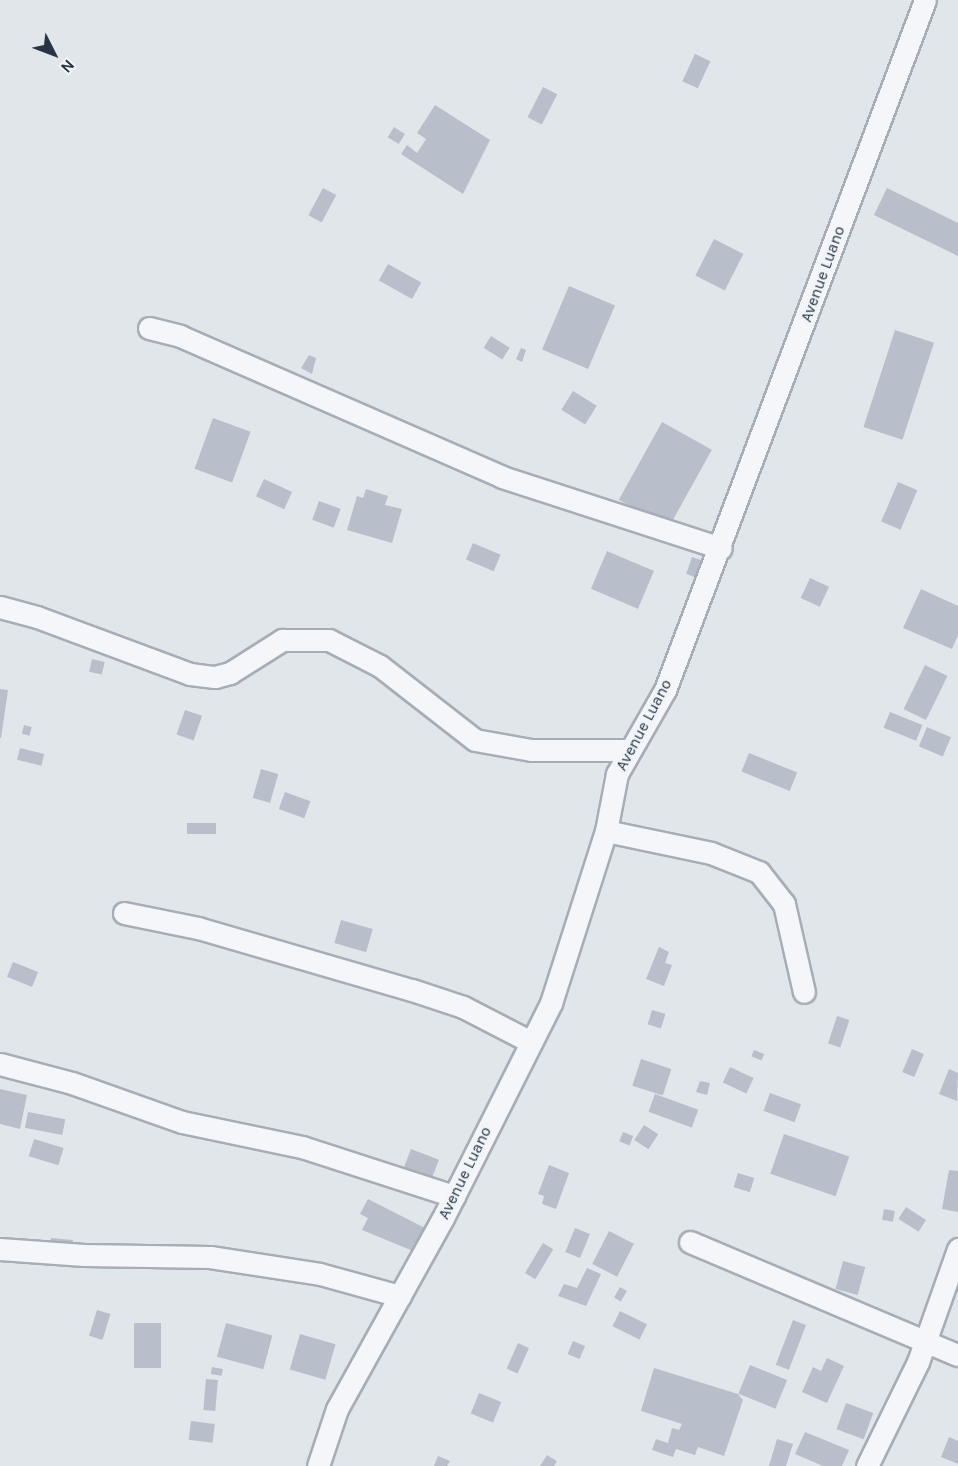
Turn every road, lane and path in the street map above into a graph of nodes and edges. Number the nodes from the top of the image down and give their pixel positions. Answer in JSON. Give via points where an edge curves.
{"nodes":[{"id":1,"x":926,"y":0,"type":"edge"},
{"id":2,"x":149,"y":328,"type":"dead end"},
{"id":3,"x":721,"y":548,"type":"junction"},
{"id":4,"x":0,"y":607,"type":"edge"},
{"id":5,"x":629,"y":750,"type":"junction"},
{"id":6,"x":606,"y":831,"type":"junction"},
{"id":7,"x":124,"y":913,"type":"dead end"},
{"id":8,"x":804,"y":992,"type":"dead end"},
{"id":9,"x":531,"y":1042,"type":"junction"},
{"id":10,"x":0,"y":1064,"type":"edge"},
{"id":11,"x":454,"y":1196,"type":"junction"},
{"id":12,"x":690,"y":1242,"type":"dead end"},
{"id":13,"x":0,"y":1249,"type":"edge"},
{"id":14,"x":958,"y":1249,"type":"edge"},
{"id":15,"x":400,"y":1296,"type":"junction"},
{"id":16,"x":925,"y":1341,"type":"junction"},
{"id":17,"x":958,"y":1355,"type":"edge"},
{"id":18,"x":318,"y":1466,"type":"edge"},
{"id":19,"x":867,"y":1466,"type":"edge"}],
"edges":[{"from":1,"to":3,"type":"street","name":"Avenue Luano"},
{"from":2,"to":3,"type":"street","via":[[180,336],[502,477]]},
{"from":3,"to":5,"type":"street","name":"Avenue Luano","via":[[665,690]]},
{"from":4,"to":5,"type":"street","via":[[190,674],[207,676],[230,673],[282,640],[329,640],[380,666],[475,740],[531,750]]},
{"from":5,"to":6,"type":"street","name":"Avenue Luano","via":[[613,787]]},
{"from":6,"to":8,"type":"street","via":[[711,853],[759,872],[784,904]]},
{"from":6,"to":9,"type":"street","name":"Avenue Luano","via":[[551,1003]]},
{"from":7,"to":9,"type":"street","via":[[198,928],[412,990],[463,1007]]},
{"from":9,"to":11,"type":"street","name":"Avenue Luano"},
{"from":10,"to":11,"type":"street","via":[[72,1083],[182,1122],[302,1147]]},
{"from":11,"to":15,"type":"street","name":"Avenue Luano"},
{"from":12,"to":16,"type":"street"},
{"from":13,"to":15,"type":"street","via":[[210,1257],[320,1274]]},
{"from":14,"to":16,"type":"street"},
{"from":15,"to":18,"type":"street","name":"Avenue Luano","via":[[337,1409]]},
{"from":16,"to":17,"type":"street"},
{"from":16,"to":19,"type":"street"}]}
